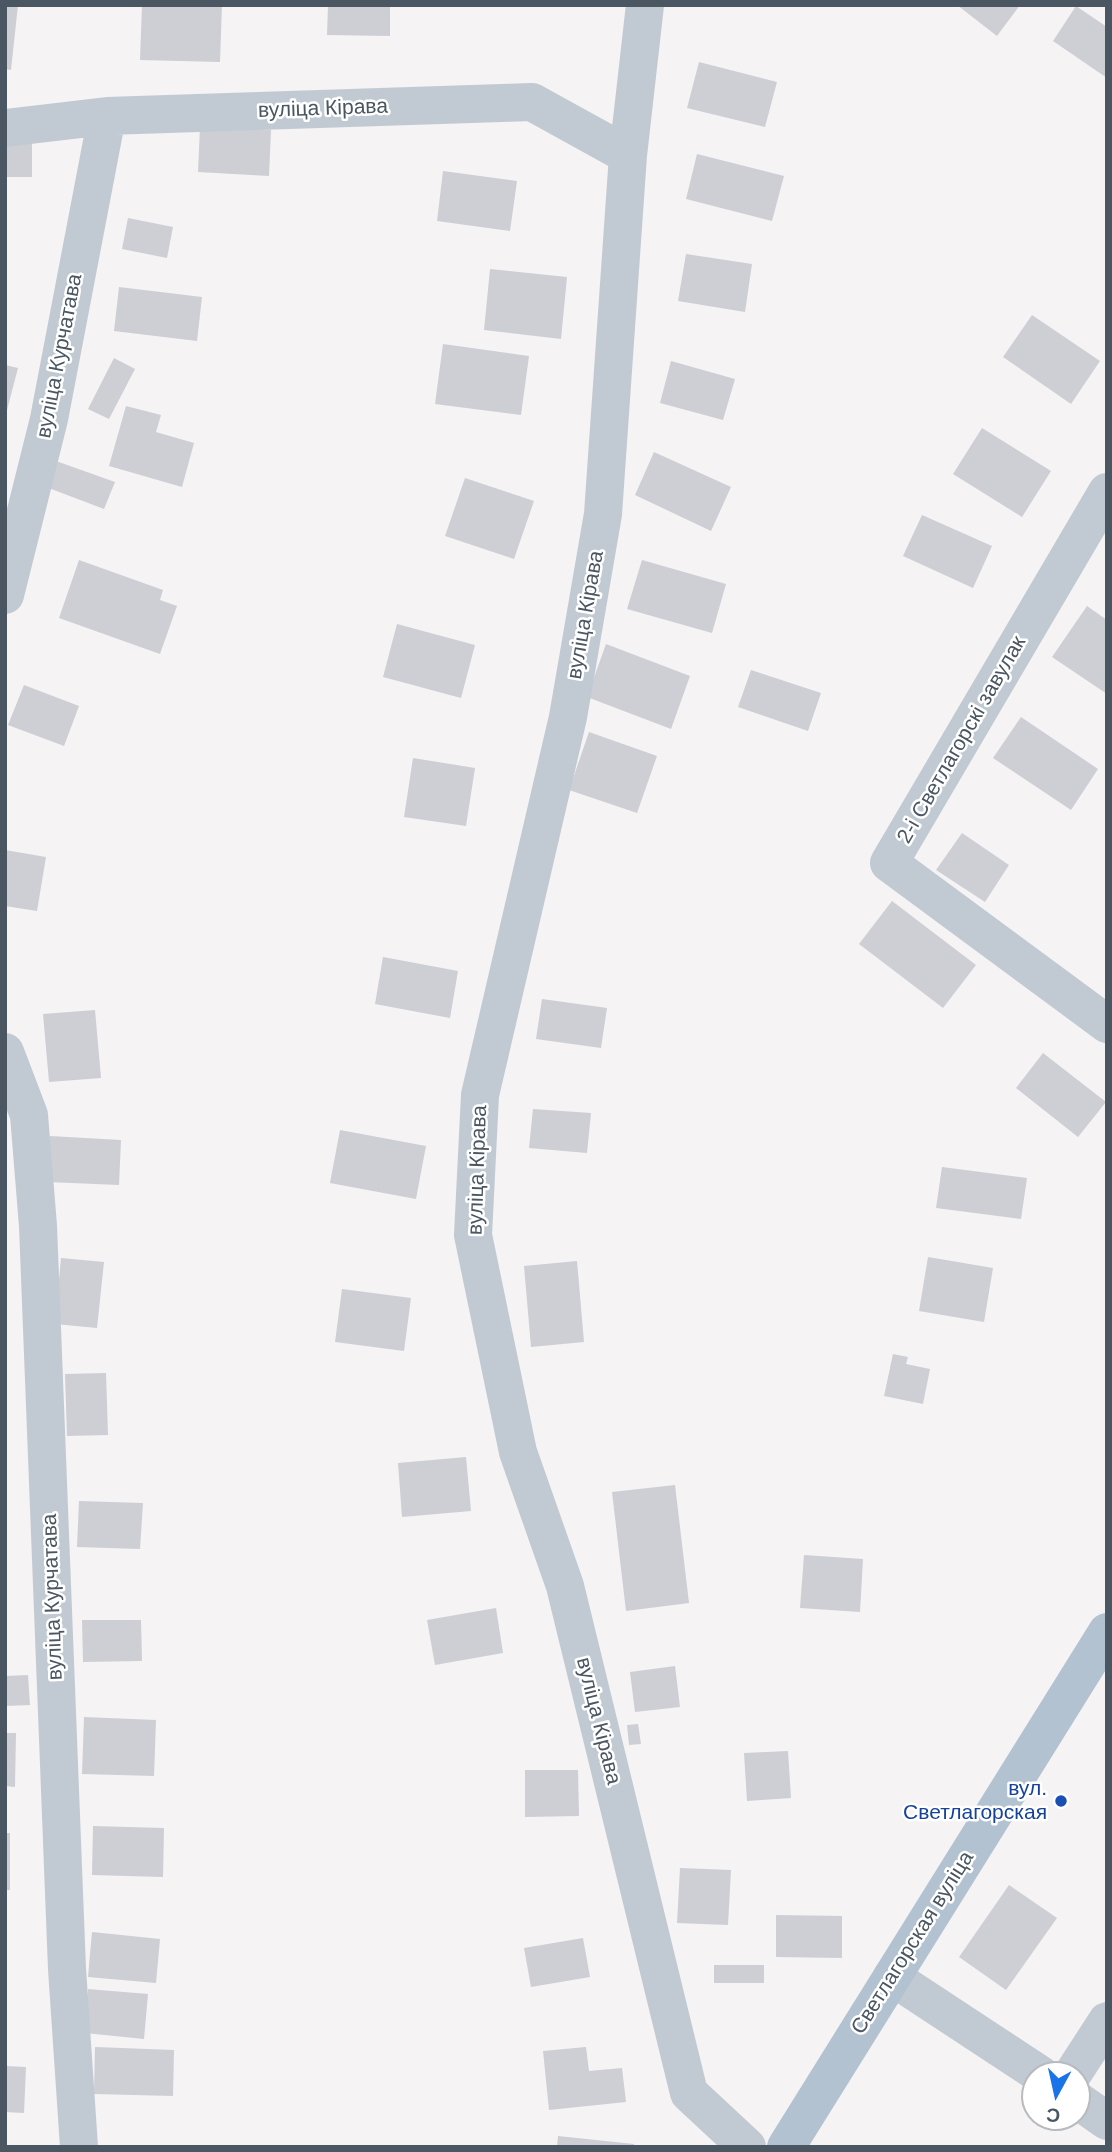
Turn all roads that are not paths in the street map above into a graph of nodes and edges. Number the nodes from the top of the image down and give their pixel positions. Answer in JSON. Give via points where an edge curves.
{"nodes":[{"id":1,"x":645,"y":5,"type":"edge"},
{"id":2,"x":107,"y":116,"type":"junction"},
{"id":3,"x":5,"y":128,"type":"edge"},
{"id":4,"x":628,"y":155,"type":"junction"},
{"id":5,"x":1107,"y":492,"type":"edge"},
{"id":6,"x":5,"y":595,"type":"edge"},
{"id":7,"x":1107,"y":1024,"type":"edge"},
{"id":8,"x":5,"y":1052,"type":"edge"},
{"id":9,"x":1107,"y":1632,"type":"edge"},
{"id":10,"x":892,"y":1977,"type":"junction"},
{"id":11,"x":1107,"y":2021,"type":"edge"},
{"id":12,"x":1081,"y":2061,"type":"edge"},
{"id":13,"x":1021,"y":2062,"type":"edge"},
{"id":14,"x":1091,"y":2110,"type":"edge"},
{"id":15,"x":1107,"y":2121,"type":"edge"},
{"id":16,"x":79,"y":2147,"type":"edge"},
{"id":17,"x":747,"y":2147,"type":"edge"},
{"id":18,"x":786,"y":2147,"type":"edge"}],
"edges":[{"from":1,"to":4,"type":"street","name":"вуліца Кірава"},
{"from":2,"to":3,"type":"street","name":"вуліца Кірава"},
{"from":2,"to":4,"type":"street","name":"вуліца Кірава","via":[[532,103]]},
{"from":2,"to":6,"type":"street","name":"вуліца Курчатава","via":[[49,419]]},
{"from":4,"to":17,"type":"street","name":"вуліца Кірава","via":[[603,514],[568,718],[480,1095],[473,1235],[518,1452],[565,1586],[689,2093]]},
{"from":5,"to":7,"type":"street","name":"2-і Светлагорскі завулак","via":[[889,863]]},
{"from":8,"to":16,"type":"street","name":"вуліца Курчатава","via":[[29,1115],[38,1226],[67,1969]]},
{"from":9,"to":10,"type":"main road","name":"Светлагорская вуліца"},
{"from":10,"to":13,"type":"street"},
{"from":10,"to":18,"type":"main road","name":"Светлагорская вуліца"},
{"from":11,"to":12,"type":"street"},
{"from":14,"to":15,"type":"street"}]}
